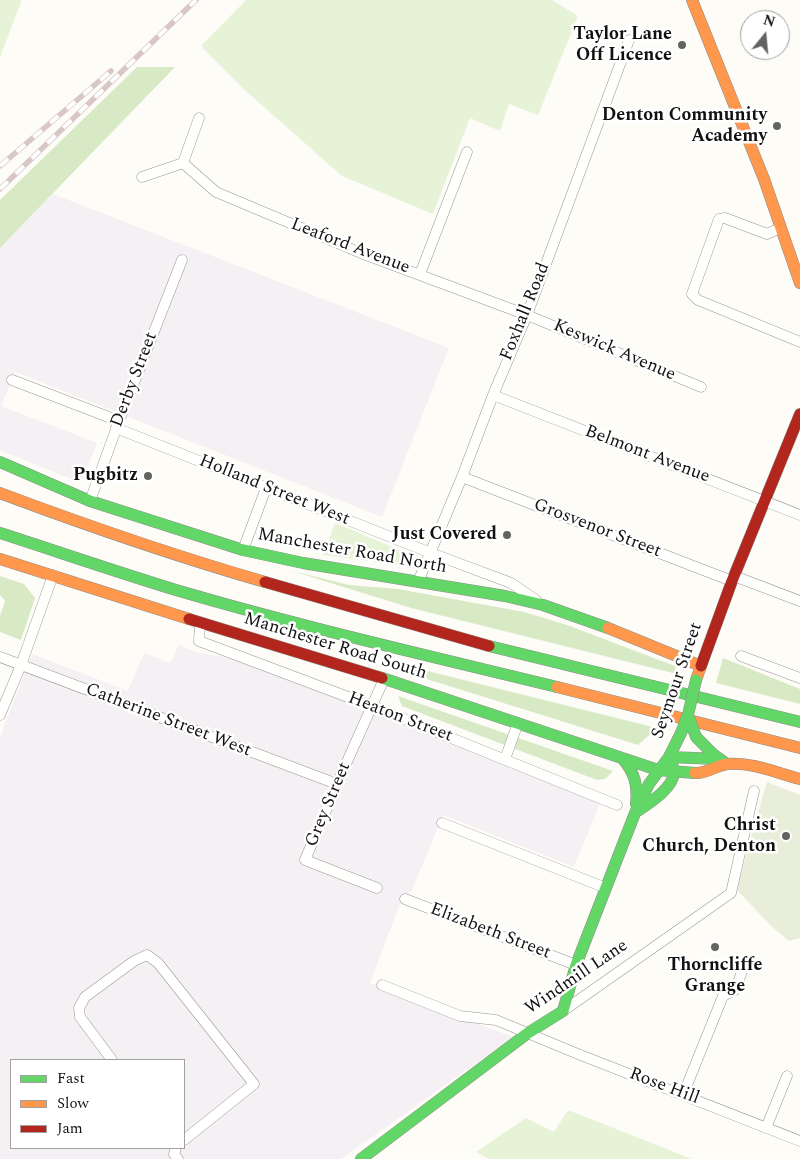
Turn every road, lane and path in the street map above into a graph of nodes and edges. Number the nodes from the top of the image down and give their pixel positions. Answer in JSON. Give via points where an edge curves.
{"nodes":[{"id":1,"x":692,"y":0,"type":"edge"},
{"id":2,"x":629,"y":40,"type":"dead end"},
{"id":3,"x":199,"y":118,"type":"dead end"},
{"id":4,"x":467,"y":152,"type":"dead end"},
{"id":5,"x":183,"y":163,"type":"junction"},
{"id":6,"x":142,"y":177,"type":"dead end"},
{"id":7,"x":780,"y":228,"type":"junction"},
{"id":8,"x":182,"y":260,"type":"dead end"},
{"id":9,"x":420,"y":274,"type":"junction"},
{"id":10,"x":800,"y":282,"type":"edge"},
{"id":11,"x":527,"y":315,"type":"junction"},
{"id":12,"x":800,"y":342,"type":"edge"},
{"id":13,"x":12,"y":380,"type":"dead end"},
{"id":14,"x":701,"y":387,"type":"dead end"},
{"id":15,"x":493,"y":395,"type":"junction"},
{"id":16,"x":800,"y":414,"type":"edge"},
{"id":17,"x":118,"y":424,"type":"junction"},
{"id":18,"x":0,"y":462,"type":"edge"},
{"id":19,"x":462,"y":477,"type":"junction"},
{"id":20,"x":266,"y":488,"type":"junction"},
{"id":21,"x":0,"y":493,"type":"edge"},
{"id":22,"x":764,"y":500,"type":"junction"},
{"id":23,"x":90,"y":501,"type":"junction"},
{"id":24,"x":800,"y":515,"type":"edge"},
{"id":25,"x":0,"y":533,"type":"edge"},
{"id":26,"x":243,"y":550,"type":"junction"},
{"id":27,"x":432,"y":553,"type":"junction"},
{"id":28,"x":0,"y":559,"type":"edge"},
{"id":29,"x":53,"y":576,"type":"junction"},
{"id":30,"x":733,"y":578,"type":"junction"},
{"id":31,"x":418,"y":582,"type":"junction"},
{"id":32,"x":800,"y":601,"type":"edge"},
{"id":33,"x":543,"y":605,"type":"junction"},
{"id":34,"x":200,"y":623,"type":"junction"},
{"id":35,"x":741,"y":656,"type":"dead end"},
{"id":36,"x":0,"y":657,"type":"edge"},
{"id":37,"x":21,"y":665,"type":"junction"},
{"id":38,"x":701,"y":666,"type":"junction"},
{"id":39,"x":800,"y":678,"type":"edge"},
{"id":40,"x":384,"y":679,"type":"junction"},
{"id":41,"x":372,"y":706,"type":"junction"},
{"id":42,"x":688,"y":715,"type":"junction"},
{"id":43,"x":0,"y":716,"type":"edge"},
{"id":44,"x":800,"y":722,"type":"edge"},
{"id":45,"x":518,"y":723,"type":"junction"},
{"id":46,"x":800,"y":748,"type":"edge"},
{"id":47,"x":669,"y":757,"type":"junction"},
{"id":48,"x":622,"y":758,"type":"junction"},
{"id":49,"x":505,"y":759,"type":"junction"},
{"id":50,"x":723,"y":762,"type":"junction"},
{"id":51,"x":658,"y":770,"type":"junction"},
{"id":52,"x":674,"y":773,"type":"junction"},
{"id":53,"x":800,"y":779,"type":"edge"},
{"id":54,"x":336,"y":784,"type":"junction"},
{"id":55,"x":754,"y":791,"type":"dead end"},
{"id":56,"x":617,"y":805,"type":"dead end"},
{"id":57,"x":635,"y":813,"type":"junction"},
{"id":58,"x":442,"y":823,"type":"dead end"},
{"id":59,"x":377,"y":888,"type":"dead end"},
{"id":60,"x":606,"y":888,"type":"junction"},
{"id":61,"x":405,"y":899,"type":"dead end"},
{"id":62,"x":745,"y":964,"type":"dead end"},
{"id":63,"x":576,"y":965,"type":"junction"},
{"id":64,"x":382,"y":984,"type":"dead end"},
{"id":65,"x":563,"y":1011,"type":"junction"},
{"id":66,"x":528,"y":1033,"type":"junction"},
{"id":67,"x":111,"y":1059,"type":"edge"},
{"id":68,"x":787,"y":1076,"type":"dead end"},
{"id":69,"x":683,"y":1095,"type":"junction"},
{"id":70,"x":766,"y":1128,"type":"junction"},
{"id":71,"x":185,"y":1139,"type":"edge"},
{"id":72,"x":800,"y":1141,"type":"edge"},
{"id":73,"x":361,"y":1159,"type":"edge"}],
"edges":[{"from":1,"to":7,"type":"main road","via":[[764,179]]},
{"from":2,"to":11,"type":"street","name":"Foxhall Road"},
{"from":3,"to":5,"type":"street"},
{"from":4,"to":9,"type":"street"},
{"from":5,"to":6,"type":"street"},
{"from":5,"to":9,"type":"street","name":"Leaford Avenue","via":[[216,192],[361,253]]},
{"from":7,"to":10,"type":"main road"},
{"from":7,"to":12,"type":"street","via":[[767,234],[725,218],[719,219],[692,294],[698,300]]},
{"from":8,"to":17,"type":"street","name":"Derby Street"},
{"from":9,"to":11,"type":"street","name":"Leaford Avenue"},
{"from":11,"to":14,"type":"street","name":"Keswick Avenue"},
{"from":11,"to":15,"type":"street","name":"Foxhall Road"},
{"from":13,"to":17,"type":"street","name":"Holland Street West"},
{"from":15,"to":19,"type":"street","name":"Foxhall Road"},
{"from":15,"to":22,"type":"street","name":"Belmont Avenue"},
{"from":16,"to":22,"type":"main road","name":"Seymour Street"},
{"from":17,"to":20,"type":"street","name":"Holland Street West"},
{"from":17,"to":23,"type":"street","name":"Derby Street"},
{"from":18,"to":23,"type":"main road","name":"Manchester Road North"},
{"from":19,"to":27,"type":"street","name":"Foxhall Road"},
{"from":19,"to":30,"type":"street","name":"Grosvenor Street"},
{"from":20,"to":26,"type":"street"},
{"from":20,"to":27,"type":"street","name":"Holland Street West"},
{"from":21,"to":44,"type":"main road","via":[[211,566],[469,640]]},
{"from":22,"to":24,"type":"street","name":"Belmont Avenue"},
{"from":22,"to":30,"type":"main road","name":"Seymour Street"},
{"from":23,"to":26,"type":"main road","name":"Manchester Road North"},
{"from":25,"to":46,"type":"main road","via":[[202,597]]},
{"from":26,"to":31,"type":"main road","name":"Manchester Road North","via":[[359,574]]},
{"from":27,"to":31,"type":"street","name":"Foxhall Road"},
{"from":27,"to":33,"type":"street","name":"Holland Street West","via":[[511,582]]},
{"from":28,"to":29,"type":"main road","name":"Manchester Road South"},
{"from":29,"to":34,"type":"main road","name":"Manchester Road South"},
{"from":29,"to":37,"type":"street"},
{"from":30,"to":32,"type":"street","name":"Grosvenor Street"},
{"from":30,"to":38,"type":"main road","name":"Seymour Street"},
{"from":31,"to":33,"type":"main road","name":"Manchester Road North"},
{"from":33,"to":38,"type":"main road","name":"Manchester Road North","via":[[621,632]]},
{"from":34,"to":40,"type":"main road","name":"Manchester Road South"},
{"from":34,"to":41,"type":"street","name":"Heaton Street","via":[[199,641]]},
{"from":35,"to":39,"type":"street"},
{"from":36,"to":37,"type":"street","name":"Catherine Street West"},
{"from":37,"to":43,"type":"street"},
{"from":37,"to":54,"type":"street","name":"Catherine Street West"},
{"from":38,"to":42,"type":"main road","name":"Seymour Street","bridge":true},
{"from":40,"to":41,"type":"street","name":"Grey Street"},
{"from":40,"to":45,"type":"main road","name":"Manchester Road South"},
{"from":41,"to":49,"type":"street","name":"Heaton Street"},
{"from":41,"to":54,"type":"street","name":"Grey Street"},
{"from":42,"to":47,"type":"main road","name":"Seymour Street","bridge":true},
{"from":42,"to":50,"type":"main road","bridge":true,"via":[[696,737]]},
{"from":45,"to":48,"type":"main road","name":"Manchester Road South"},
{"from":45,"to":49,"type":"street"},
{"from":47,"to":50,"type":"main road"},
{"from":47,"to":51,"type":"main road","name":"Seymour Street"},
{"from":47,"to":52,"type":"main road"},
{"from":48,"to":51,"type":"main road","name":"Manchester Road South"},
{"from":48,"to":57,"type":"main road","via":[[632,768],[637,782]]},
{"from":49,"to":56,"type":"street","name":"Heaton Street"},
{"from":50,"to":52,"type":"main road","name":"Manchester Road South","via":[[702,774]]},
{"from":50,"to":53,"type":"main road","via":[[758,767]]},
{"from":51,"to":52,"type":"main road","name":"Manchester Road South"},
{"from":51,"to":57,"type":"main road","name":"Seymour Street"},
{"from":52,"to":57,"type":"main road","via":[[658,797]]},
{"from":54,"to":59,"type":"street","name":"Grey Street","via":[[305,860]]},
{"from":55,"to":65,"type":"street","name":"Windmill Lane","via":[[731,893]]},
{"from":57,"to":60,"type":"main road","name":"Seymour Street"},
{"from":58,"to":60,"type":"street"},
{"from":60,"to":63,"type":"main road","name":"Seymour Street"},
{"from":61,"to":63,"type":"street","name":"Elizabeth Street"},
{"from":62,"to":69,"type":"street","via":[[735,990],[723,996]]},
{"from":63,"to":65,"type":"main road","name":"Seymour Street"},
{"from":64,"to":66,"type":"street","name":"Rose Hill","via":[[460,1016],[496,1020]]},
{"from":65,"to":66,"type":"main road","name":"Windmill Lane"},
{"from":66,"to":69,"type":"street","name":"Rose Hill"},
{"from":66,"to":73,"type":"main road","name":"Windmill Lane"},
{"from":67,"to":71,"type":"street","via":[[80,1017],[79,1008],[85,997],[147,954],[158,963],[254,1084]]},
{"from":68,"to":70,"type":"street"},
{"from":69,"to":70,"type":"street","name":"Rose Hill"},
{"from":70,"to":72,"type":"street","name":"Rose Hill"}]}
